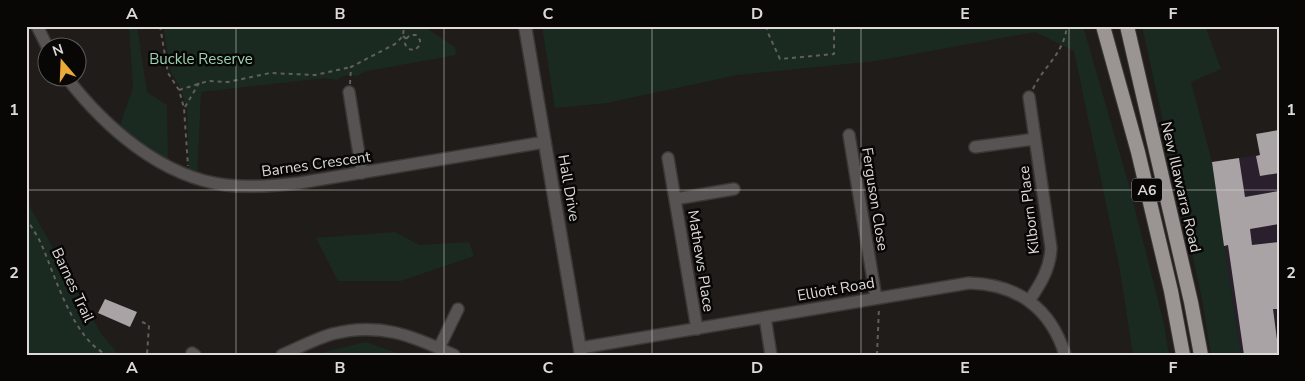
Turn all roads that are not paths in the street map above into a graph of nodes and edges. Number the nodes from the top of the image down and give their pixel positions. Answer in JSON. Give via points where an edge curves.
{"nodes":[{"id":1,"x":37,"y":26,"type":"edge"},
{"id":2,"x":525,"y":26,"type":"edge"},
{"id":3,"x":1103,"y":26,"type":"edge"},
{"id":4,"x":1127,"y":26,"type":"edge"},
{"id":5,"x":43,"y":38,"type":"edge"},
{"id":6,"x":76,"y":88,"type":"edge"},
{"id":7,"x":348,"y":92,"type":"road end"},
{"id":8,"x":1029,"y":97,"type":"road end"},
{"id":9,"x":849,"y":135,"type":"dead end"},
{"id":10,"x":1035,"y":139,"type":"junction"},
{"id":11,"x":545,"y":142,"type":"junction"},
{"id":12,"x":976,"y":147,"type":"dead end"},
{"id":13,"x":668,"y":158,"type":"dead end"},
{"id":14,"x":362,"y":173,"type":"junction"},
{"id":15,"x":734,"y":189,"type":"dead end"},
{"id":16,"x":675,"y":199,"type":"junction"},
{"id":17,"x":877,"y":298,"type":"junction"},
{"id":18,"x":1029,"y":301,"type":"junction"},
{"id":19,"x":458,"y":309,"type":"dead end"},
{"id":20,"x":764,"y":317,"type":"junction"},
{"id":21,"x":697,"y":329,"type":"junction"},
{"id":22,"x":439,"y":348,"type":"junction"},
{"id":23,"x":580,"y":352,"type":"edge"},
{"id":24,"x":282,"y":355,"type":"edge"},
{"id":25,"x":454,"y":355,"type":"edge"},
{"id":26,"x":771,"y":355,"type":"edge"},
{"id":27,"x":1065,"y":355,"type":"edge"},
{"id":28,"x":1183,"y":355,"type":"edge"},
{"id":29,"x":1201,"y":355,"type":"edge"}],
"edges":[{"from":1,"to":5,"type":"street"},
{"from":2,"to":11,"type":"street","name":"Hall Drive"},
{"from":3,"to":28,"type":"highway","number":"A6","via":[[1138,152]]},
{"from":4,"to":29,"type":"highway","name":"New Illawarra Road","number":"A6"},
{"from":6,"to":14,"type":"street","name":"Barnes Crescent","via":[[130,142],[189,176],[224,185],[264,188]]},
{"from":7,"to":14,"type":"street"},
{"from":8,"to":10,"type":"street","name":"Kilborn Place"},
{"from":9,"to":17,"type":"street","name":"Ferguson Close"},
{"from":10,"to":12,"type":"street"},
{"from":10,"to":18,"type":"street","name":"Kilborn Place","via":[[1051,258],[1045,277]]},
{"from":11,"to":14,"type":"street","name":"Barnes Crescent"},
{"from":11,"to":23,"type":"street","name":"Hall Drive"},
{"from":13,"to":16,"type":"street","name":"Mathews Place"},
{"from":15,"to":16,"type":"street","name":"Mathews Place"},
{"from":16,"to":21,"type":"street","name":"Mathews Place"},
{"from":17,"to":18,"type":"street","name":"Elliott Road","via":[[969,283],[998,286]]},
{"from":17,"to":20,"type":"street","name":"Elliott Road"},
{"from":18,"to":27,"type":"street","name":"Elliott Road","via":[[1050,322]]},
{"from":19,"to":22,"type":"street"},
{"from":20,"to":21,"type":"street","name":"Elliott Road"},
{"from":20,"to":26,"type":"street"},
{"from":21,"to":23,"type":"street","name":"Elliott Road"},
{"from":22,"to":24,"type":"street","via":[[398,332],[365,328],[331,334]]},
{"from":22,"to":25,"type":"street"}]}
